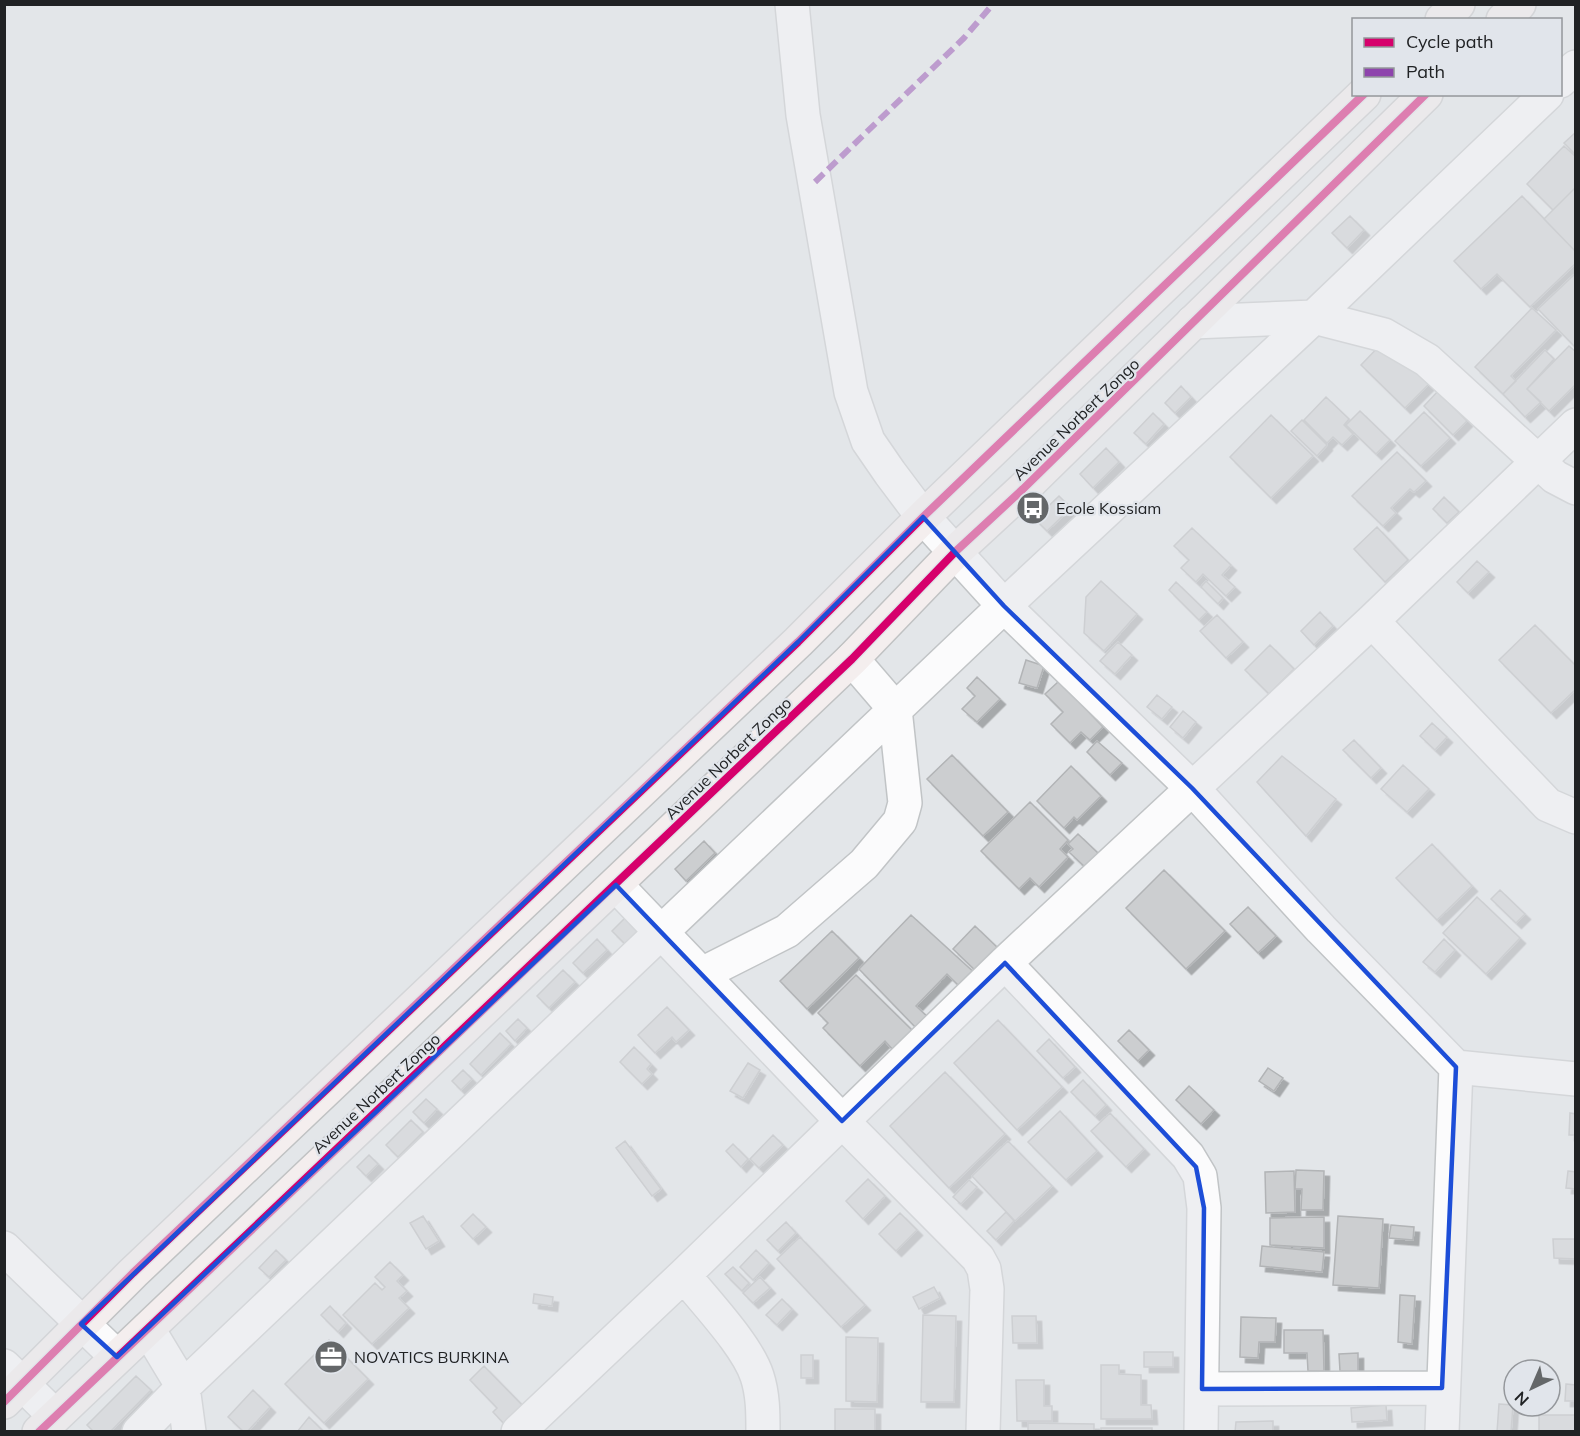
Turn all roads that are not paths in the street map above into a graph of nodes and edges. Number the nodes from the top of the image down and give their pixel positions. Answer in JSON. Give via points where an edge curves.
{"nodes":[{"id":1,"x":792,"y":4,"type":"edge"},
{"id":2,"x":1458,"y":4,"type":"edge"},
{"id":3,"x":1519,"y":4,"type":"edge"},
{"id":4,"x":1444,"y":18,"type":"edge"},
{"id":5,"x":1505,"y":18,"type":"edge"},
{"id":6,"x":1575,"y":67,"type":"edge"},
{"id":7,"x":1562,"y":79,"type":"edge"},
{"id":8,"x":1362,"y":96,"type":"edge"},
{"id":9,"x":1424,"y":96,"type":"edge"},
{"id":10,"x":1545,"y":96,"type":"edge"},
{"id":11,"x":1314,"y":317,"type":"junction"},
{"id":12,"x":1193,"y":322,"type":"junction"},
{"id":13,"x":1575,"y":424,"type":"edge"},
{"id":14,"x":1538,"y":461,"type":"junction"},
{"id":15,"x":1575,"y":488,"type":"edge"},
{"id":16,"x":923,"y":517,"type":"junction"},
{"id":17,"x":955,"y":552,"type":"junction"},
{"id":18,"x":1004,"y":606,"type":"junction"},
{"id":19,"x":1371,"y":621,"type":"junction"},
{"id":20,"x":852,"y":659,"type":"junction"},
{"id":21,"x":895,"y":709,"type":"junction"},
{"id":22,"x":1192,"y":788,"type":"junction"},
{"id":23,"x":1575,"y":817,"type":"edge"},
{"id":24,"x":615,"y":885,"type":"junction"},
{"id":25,"x":662,"y":931,"type":"junction"},
{"id":26,"x":1005,"y":963,"type":"junction"},
{"id":27,"x":702,"y":974,"type":"junction"},
{"id":28,"x":1456,"y":1067,"type":"junction"},
{"id":29,"x":1575,"y":1079,"type":"edge"},
{"id":30,"x":842,"y":1121,"type":"junction"},
{"id":31,"x":4,"y":1248,"type":"edge"},
{"id":32,"x":684,"y":1275,"type":"junction"},
{"id":33,"x":81,"y":1324,"type":"junction"},
{"id":34,"x":148,"y":1329,"type":"junction"},
{"id":35,"x":117,"y":1357,"type":"junction"},
{"id":36,"x":11,"y":1384,"type":"edge"},
{"id":37,"x":183,"y":1387,"type":"junction"},
{"id":38,"x":1442,"y":1388,"type":"junction"},
{"id":39,"x":1202,"y":1389,"type":"junction"},
{"id":40,"x":47,"y":1424,"type":"edge"},
{"id":41,"x":139,"y":1431,"type":"edge"},
{"id":42,"x":189,"y":1431,"type":"edge"},
{"id":43,"x":518,"y":1431,"type":"edge"},
{"id":44,"x":763,"y":1431,"type":"edge"},
{"id":45,"x":982,"y":1431,"type":"edge"},
{"id":46,"x":1201,"y":1431,"type":"edge"},
{"id":47,"x":1442,"y":1431,"type":"edge"}],
"edges":[{"from":1,"to":16,"type":"street","via":[[803,115],[851,392],[868,441]]},
{"from":2,"to":4,"type":"main road"},
{"from":3,"to":5,"type":"main road"},
{"from":6,"to":7,"type":"street"},
{"from":8,"to":16,"type":"main road"},
{"from":9,"to":12,"type":"main road","name":"Avenue Norbert Zongo"},
{"from":10,"to":11,"type":"street"},
{"from":11,"to":12,"type":"street"},
{"from":11,"to":14,"type":"street","via":[[1384,334],[1427,360]]},
{"from":11,"to":18,"type":"street"},
{"from":12,"to":17,"type":"main road","name":"Avenue Norbert Zongo"},
{"from":13,"to":14,"type":"street"},
{"from":14,"to":15,"type":"street"},
{"from":14,"to":19,"type":"street"},
{"from":16,"to":17,"type":"street"},
{"from":16,"to":33,"type":"main road","via":[[798,642]]},
{"from":17,"to":18,"type":"street"},
{"from":17,"to":20,"type":"main road","name":"Avenue Norbert Zongo"},
{"from":18,"to":21,"type":"street"},
{"from":18,"to":22,"type":"street"},
{"from":19,"to":22,"type":"street"},
{"from":19,"to":23,"type":"street","via":[[1548,805]]},
{"from":20,"to":21,"type":"street"},
{"from":20,"to":24,"type":"main road","name":"Avenue Norbert Zongo"},
{"from":21,"to":25,"type":"street"},
{"from":21,"to":27,"type":"street","via":[[905,803],[900,821],[864,864],[787,931]]},
{"from":22,"to":26,"type":"street"},
{"from":22,"to":28,"type":"street","via":[[1321,929]]},
{"from":24,"to":25,"type":"street"},
{"from":24,"to":34,"type":"main road","name":"Avenue Norbert Zongo"},
{"from":25,"to":27,"type":"street"},
{"from":25,"to":37,"type":"street"},
{"from":26,"to":30,"type":"street"},
{"from":26,"to":39,"type":"street","via":[[1196,1167],[1204,1208]]},
{"from":27,"to":30,"type":"street"},
{"from":28,"to":29,"type":"street"},
{"from":28,"to":38,"type":"street"},
{"from":30,"to":32,"type":"street"},
{"from":30,"to":45,"type":"street","via":[[970,1248],[984,1269],[987,1289]]},
{"from":31,"to":33,"type":"street"},
{"from":32,"to":43,"type":"street"},
{"from":32,"to":44,"type":"street","via":[[747,1356],[756,1374]]},
{"from":33,"to":35,"type":"street"},
{"from":33,"to":36,"type":"main road"},
{"from":34,"to":35,"type":"main road","name":"Avenue Norbert Zongo"},
{"from":34,"to":37,"type":"street"},
{"from":35,"to":40,"type":"main road","name":"Avenue Norbert Zongo"},
{"from":36,"to":40,"type":"street"},
{"from":37,"to":41,"type":"street"},
{"from":37,"to":42,"type":"street"},
{"from":38,"to":39,"type":"street"},
{"from":38,"to":47,"type":"street"},
{"from":39,"to":46,"type":"street"}]}
